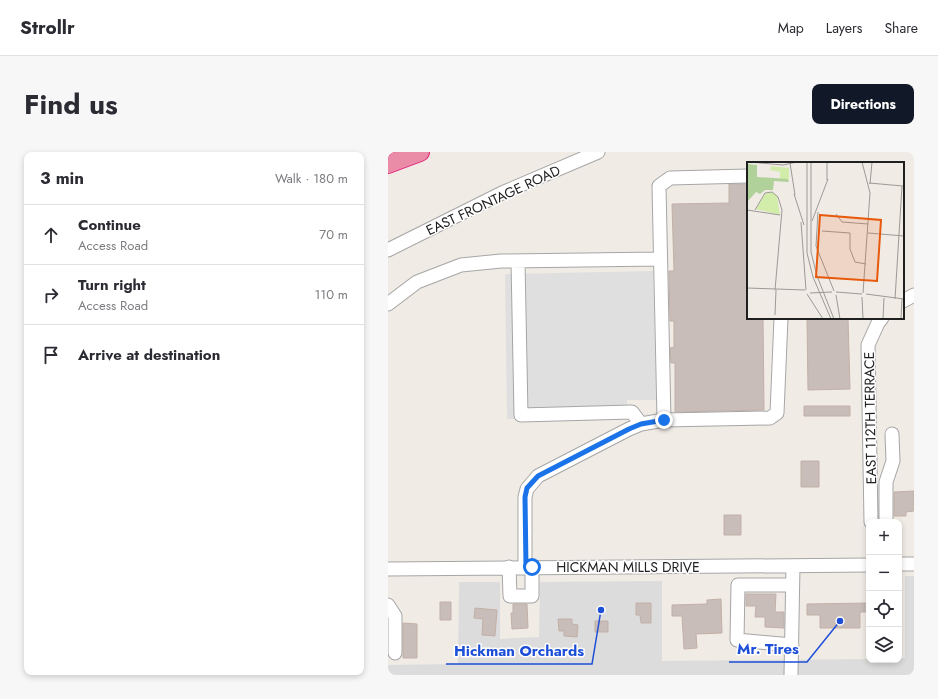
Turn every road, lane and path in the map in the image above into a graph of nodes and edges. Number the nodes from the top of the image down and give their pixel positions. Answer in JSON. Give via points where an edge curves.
{"nodes":[{"id":1,"x":420,"y":152,"type":"edge"},
{"id":2,"x":598,"y":152,"type":"edge"},
{"id":3,"x":388,"y":164,"type":"edge"},
{"id":4,"x":747,"y":176,"type":"edge"},
{"id":5,"x":388,"y":250,"type":"edge"},
{"id":6,"x":660,"y":258,"type":"junction"},
{"id":7,"x":518,"y":261,"type":"junction"},
{"id":8,"x":914,"y":295,"type":"edge"},
{"id":9,"x":904,"y":300,"type":"edge"},
{"id":10,"x":388,"y":304,"type":"edge"},
{"id":11,"x":781,"y":319,"type":"edge"},
{"id":12,"x":881,"y":319,"type":"edge"},
{"id":13,"x":664,"y":420,"type":"junction"},
{"id":14,"x":641,"y":424,"type":"junction"},
{"id":15,"x":892,"y":434,"type":"dead end"},
{"id":16,"x":871,"y":519,"type":"edge"},
{"id":17,"x":886,"y":519,"type":"edge"},
{"id":18,"x":902,"y":564,"type":"edge"},
{"id":19,"x":914,"y":564,"type":"edge"},
{"id":20,"x":866,"y":565,"type":"edge"},
{"id":21,"x":793,"y":566,"type":"junction"},
{"id":22,"x":509,"y":567,"type":"junction"},
{"id":23,"x":529,"y":567,"type":"junction"},
{"id":24,"x":388,"y":569,"type":"edge"},
{"id":25,"x":792,"y":585,"type":"junction"},
{"id":26,"x":388,"y":605,"type":"edge"},
{"id":27,"x":792,"y":645,"type":"junction"},
{"id":28,"x":394,"y":653,"type":"dead end"},
{"id":29,"x":791,"y":675,"type":"edge"}],
"edges":[{"from":1,"to":3,"type":"highway"},
{"from":2,"to":5,"type":"street","name":"EAST FRONTAGE ROAD","via":[[502,193]]},
{"from":4,"to":6,"type":"street","via":[[670,178],[659,186]]},
{"from":6,"to":7,"type":"street"},
{"from":6,"to":13,"type":"street"},
{"from":7,"to":10,"type":"street","via":[[461,264],[417,282]]},
{"from":7,"to":14,"type":"street","via":[[521,415],[632,412]]},
{"from":8,"to":9,"type":"street"},
{"from":11,"to":13,"type":"street","via":[[777,413],[770,418]]},
{"from":12,"to":16,"type":"street","name":"EAST 112TH TERRACE","via":[[868,345]]},
{"from":13,"to":14,"type":"street"},
{"from":14,"to":23,"type":"street","via":[[538,476],[529,485],[525,497]]},
{"from":15,"to":17,"type":"street","via":[[893,461],[886,482]]},
{"from":18,"to":19,"type":"street"},
{"from":20,"to":21,"type":"street","name":"HICKMAN MILLS DRIVE"},
{"from":21,"to":23,"type":"street","name":"HICKMAN MILLS DRIVE"},
{"from":21,"to":25,"type":"street"},
{"from":22,"to":23,"type":"street","name":"HICKMAN MILLS DRIVE"},
{"from":22,"to":23,"type":"street","via":[[510,596],[532,596]]},
{"from":22,"to":24,"type":"street","name":"HICKMAN MILLS DRIVE"},
{"from":25,"to":27,"type":"street"},
{"from":25,"to":27,"type":"street","via":[[738,584],[737,640]]},
{"from":26,"to":28,"type":"street","via":[[395,616]]},
{"from":27,"to":29,"type":"street"}]}
